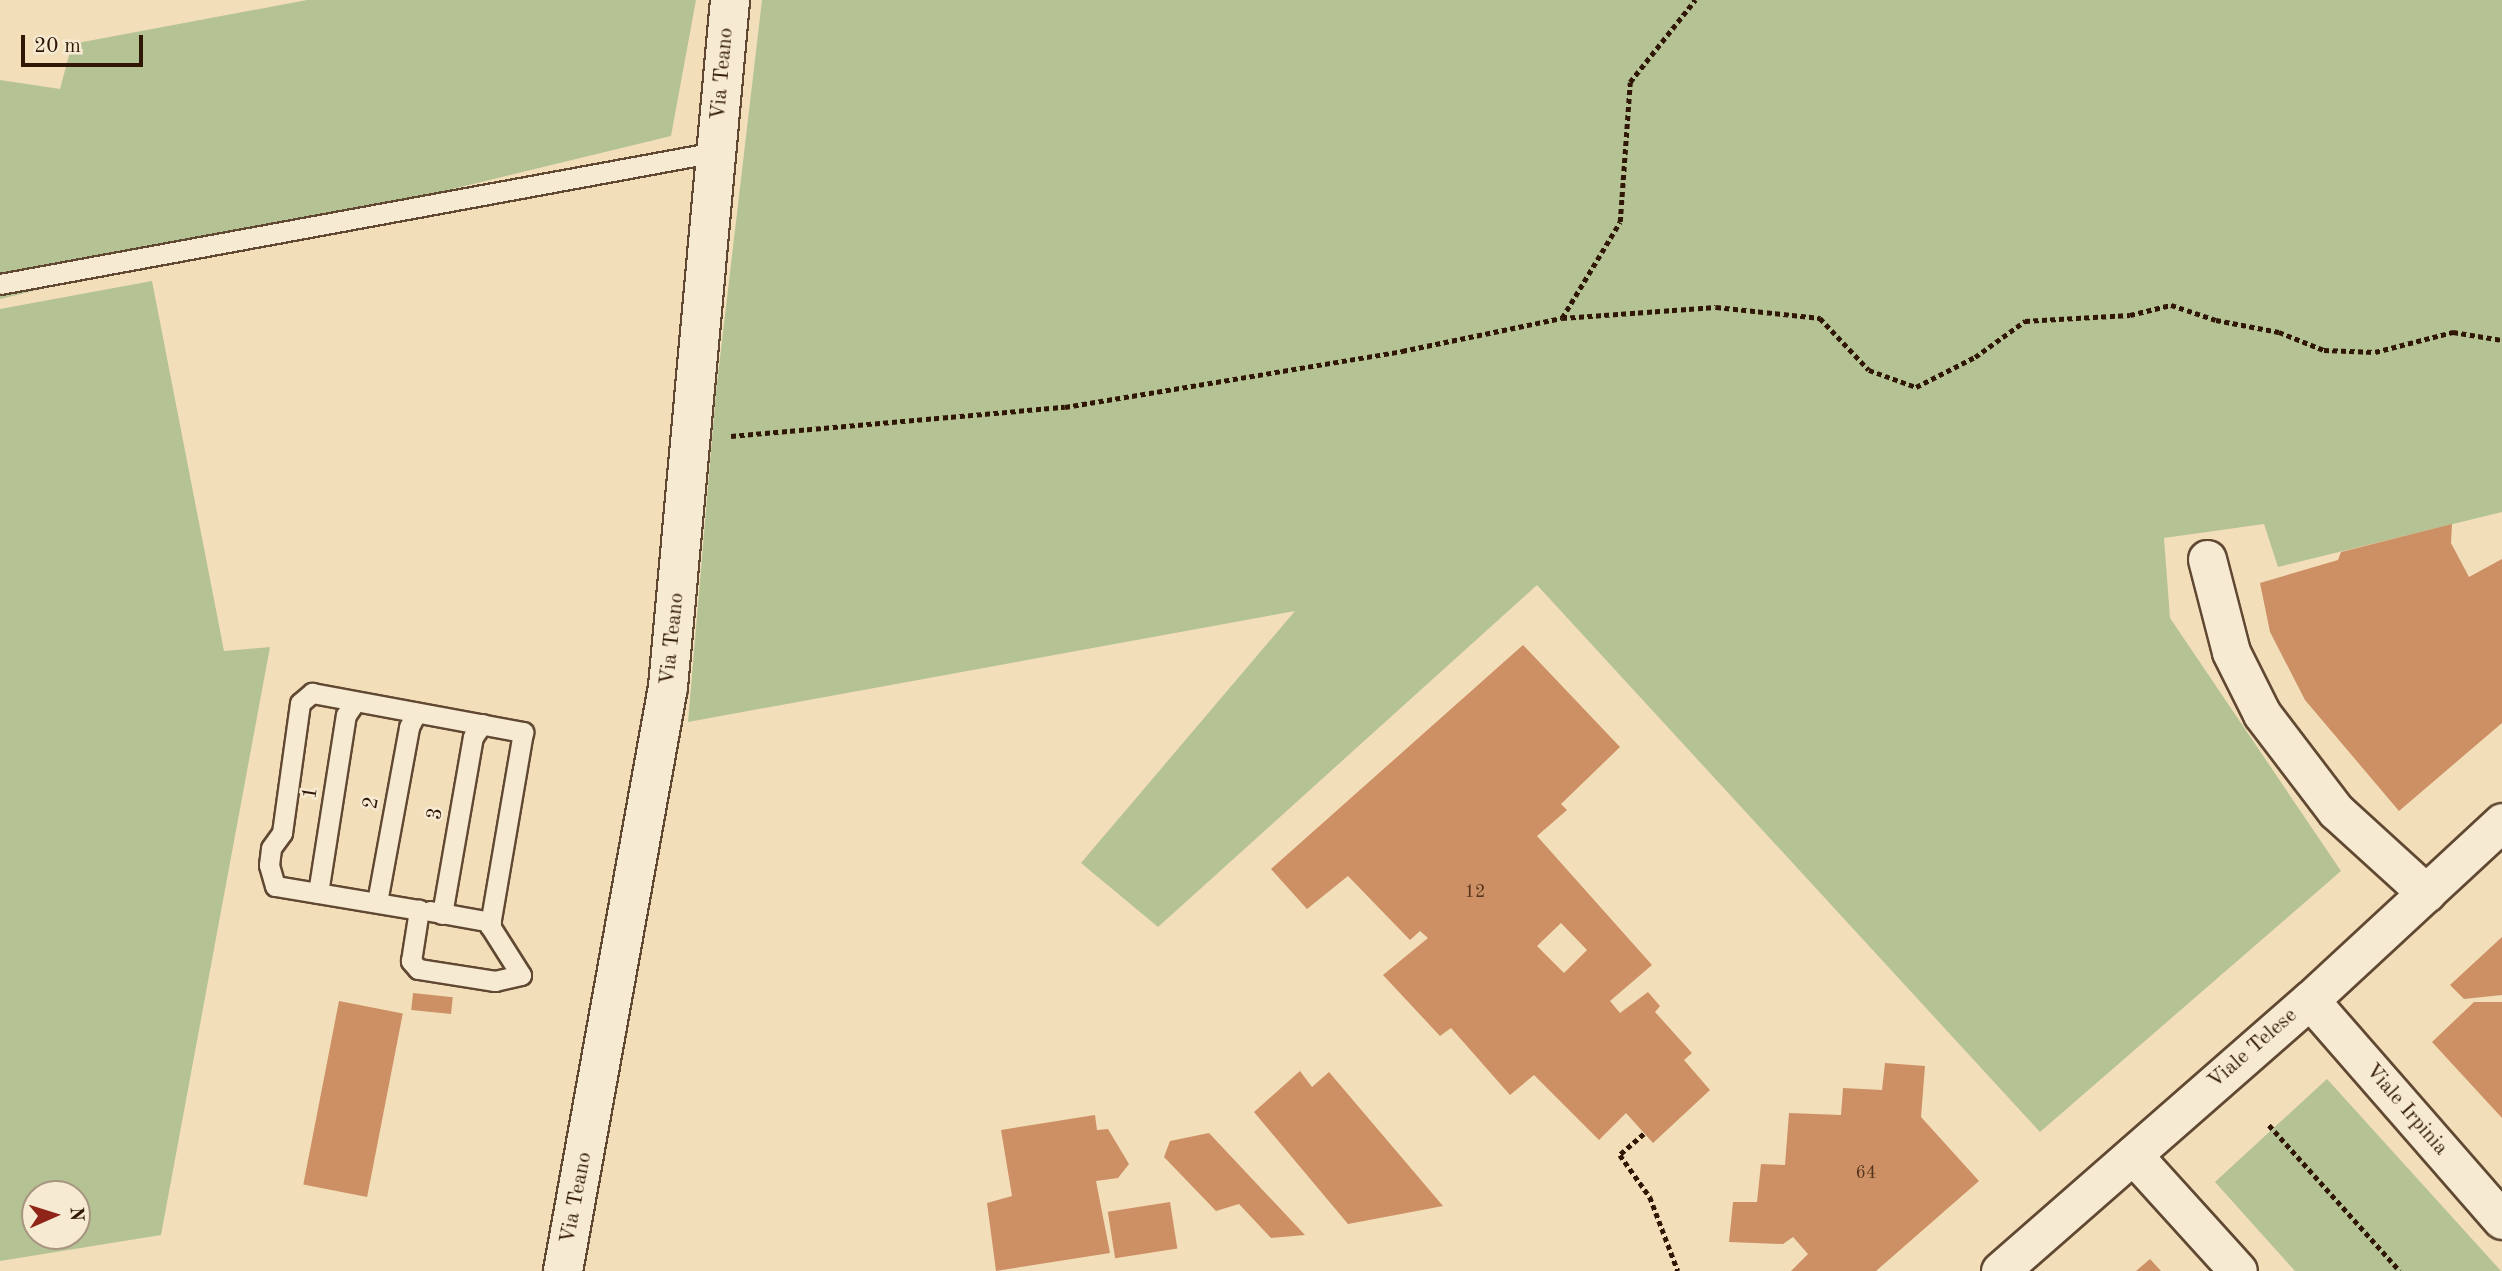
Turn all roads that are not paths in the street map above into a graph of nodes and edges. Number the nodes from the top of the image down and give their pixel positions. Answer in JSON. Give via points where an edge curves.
{"nodes":[{"id":1,"x":730,"y":0,"type":"edge"},
{"id":2,"x":716,"y":152,"type":"junction"},
{"id":3,"x":0,"y":285,"type":"edge"},
{"id":4,"x":2207,"y":559,"type":"dead end"},
{"id":5,"x":355,"y":702,"type":"junction"},
{"id":6,"x":416,"y":713,"type":"junction"},
{"id":7,"x":482,"y":724,"type":"junction"},
{"id":8,"x":2502,"y":822,"type":"edge"},
{"id":9,"x":318,"y":892,"type":"junction"},
{"id":10,"x":2426,"y":893,"type":"junction"},
{"id":11,"x":377,"y":902,"type":"junction"},
{"id":12,"x":419,"y":910,"type":"junction"},
{"id":13,"x":442,"y":914,"type":"junction"},
{"id":14,"x":491,"y":922,"type":"junction"},
{"id":15,"x":2310,"y":1000,"type":"junction"},
{"id":16,"x":2133,"y":1155,"type":"junction"},
{"id":17,"x":2502,"y":1220,"type":"edge"},
{"id":18,"x":563,"y":1271,"type":"edge"},
{"id":19,"x":2000,"y":1271,"type":"edge"},
{"id":20,"x":2238,"y":1271,"type":"edge"}],
"edges":[{"from":1,"to":2,"type":"street","name":"Via Teano"},
{"from":2,"to":3,"type":"lane"},
{"from":2,"to":18,"type":"street","name":"Via Teano","via":[[659,750]]},
{"from":4,"to":10,"type":"street","via":[[2231,652],[2262,714],[2336,811]]},
{"from":5,"to":6,"type":"lane"},
{"from":5,"to":9,"type":"lane","name":"1","via":[[346,715]]},
{"from":5,"to":9,"type":"lane","via":[[312,693],[303,696],[295,724],[297,749],[282,833],[271,848],[269,865],[275,886]]},
{"from":6,"to":7,"type":"lane"},
{"from":6,"to":11,"type":"lane","name":"2","via":[[409,727]]},
{"from":7,"to":13,"type":"lane","name":"3","via":[[473,737]]},
{"from":7,"to":14,"type":"lane","via":[[523,732]]},
{"from":8,"to":10,"type":"street","name":"Viale Telese"},
{"from":9,"to":11,"type":"lane"},
{"from":10,"to":15,"type":"street","name":"Viale Telese"},
{"from":11,"to":12,"type":"lane"},
{"from":12,"to":13,"type":"lane"},
{"from":12,"to":14,"type":"lane","via":[[413,967],[510,980],[521,975],[500,946]]},
{"from":13,"to":14,"type":"lane"},
{"from":15,"to":16,"type":"street","name":"Viale Telese"},
{"from":15,"to":17,"type":"street","name":"Viale Irpinia"},
{"from":16,"to":19,"type":"street","name":"Viale Telese"},
{"from":16,"to":20,"type":"street"}]}
